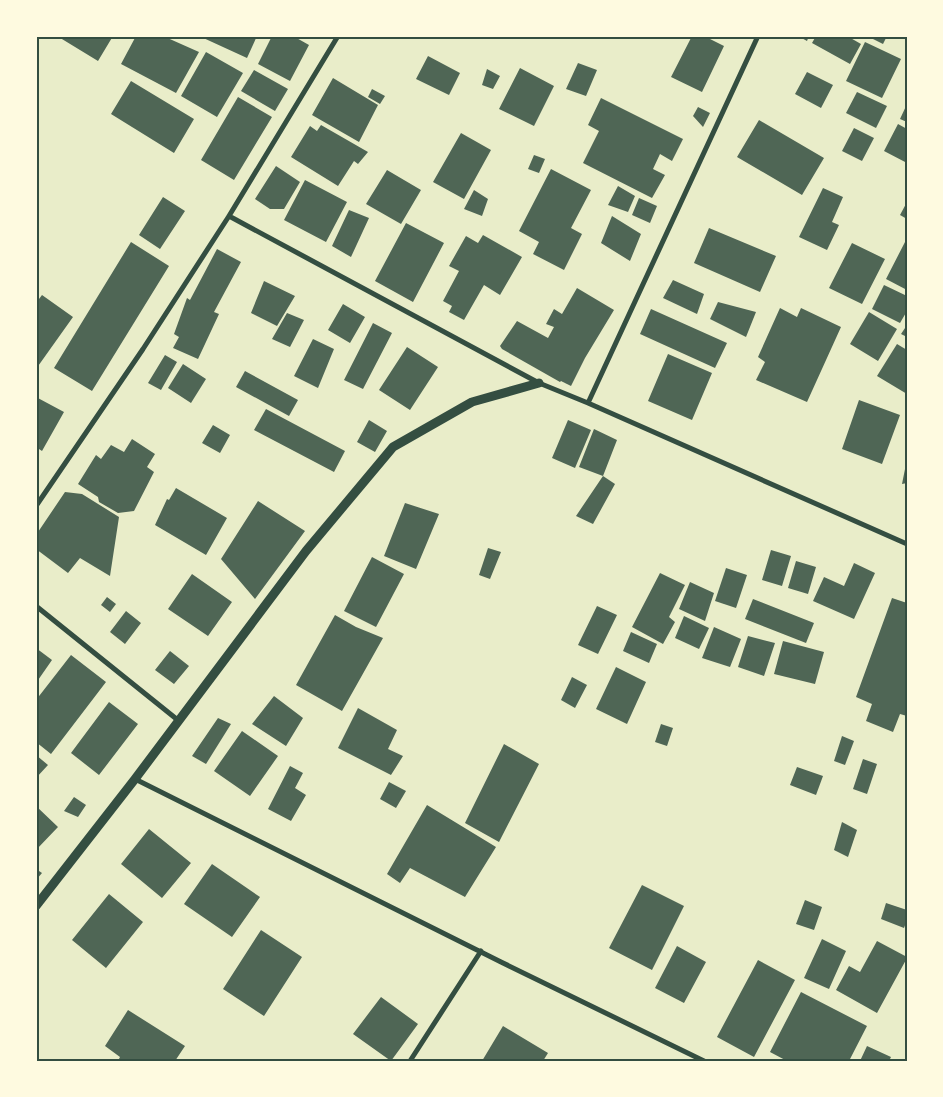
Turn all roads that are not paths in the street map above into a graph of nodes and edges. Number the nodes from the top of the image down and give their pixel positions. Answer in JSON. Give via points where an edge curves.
{"nodes":[{"id":1,"x":338,"y":36,"type":"edge"},
{"id":2,"x":758,"y":36,"type":"edge"},
{"id":3,"x":229,"y":216,"type":"junction"},
{"id":4,"x":539,"y":383,"type":"junction"},
{"id":5,"x":588,"y":403,"type":"junction"},
{"id":6,"x":36,"y":506,"type":"edge"},
{"id":7,"x":907,"y":544,"type":"edge"},
{"id":8,"x":36,"y":606,"type":"edge"},
{"id":9,"x":178,"y":722,"type":"junction"},
{"id":10,"x":136,"y":779,"type":"junction"},
{"id":11,"x":36,"y":906,"type":"edge"},
{"id":12,"x":480,"y":951,"type":"junction"},
{"id":13,"x":410,"y":1061,"type":"edge"},
{"id":14,"x":704,"y":1061,"type":"edge"}],
"edges":[{"from":1,"to":3,"type":"street"},
{"from":2,"to":5,"type":"street"},
{"from":3,"to":4,"type":"street"},
{"from":3,"to":6,"type":"street"},
{"from":4,"to":5,"type":"street"},
{"from":4,"to":9,"type":"street","via":[[472,402],[393,447],[306,551]]},
{"from":5,"to":7,"type":"street"},
{"from":8,"to":9,"type":"street"},
{"from":9,"to":10,"type":"street"},
{"from":10,"to":11,"type":"street"},
{"from":10,"to":12,"type":"street"},
{"from":12,"to":13,"type":"street"},
{"from":12,"to":14,"type":"street"}]}
